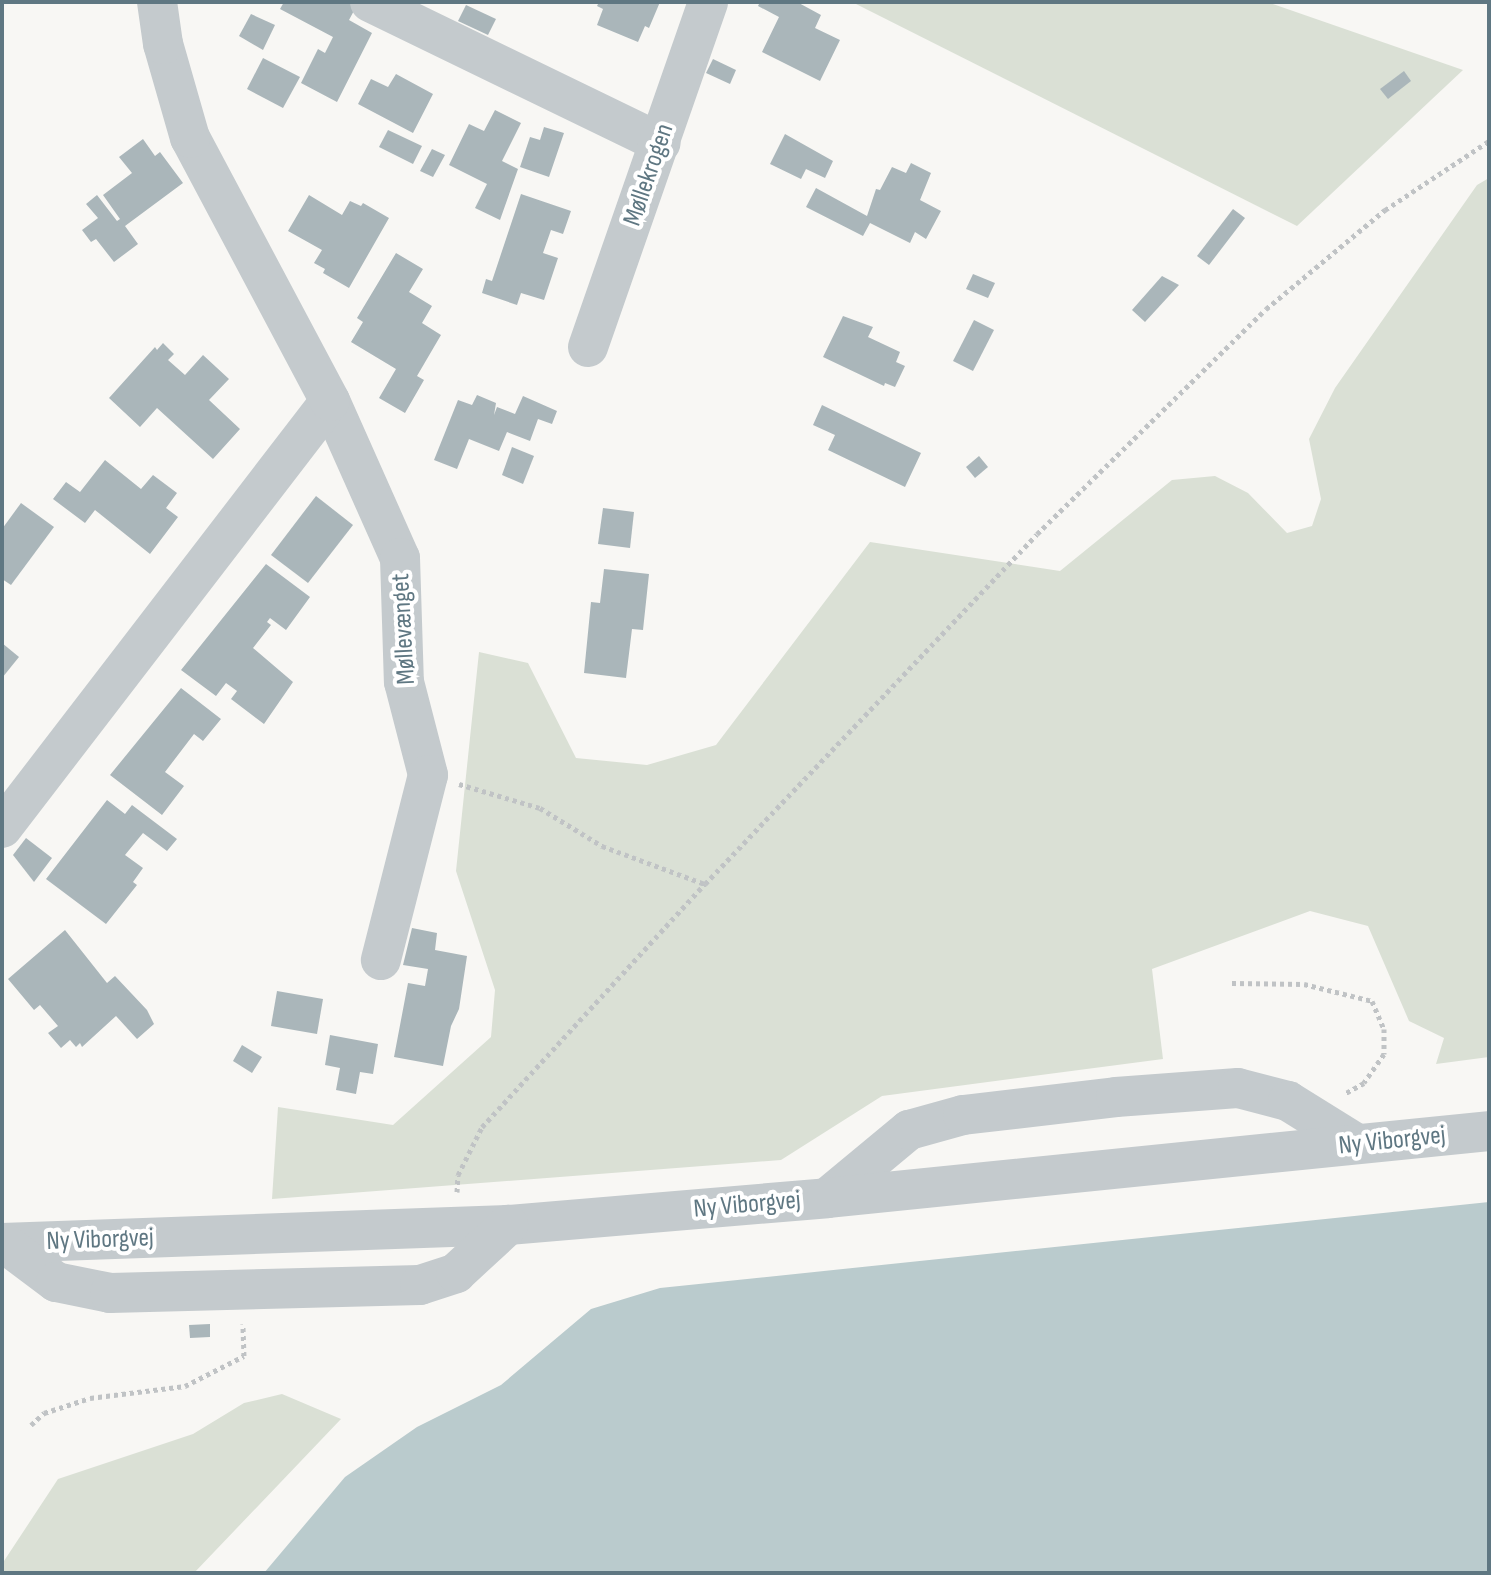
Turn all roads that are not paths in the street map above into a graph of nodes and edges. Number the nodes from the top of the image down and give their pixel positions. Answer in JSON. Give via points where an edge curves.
{"nodes":[{"id":1,"x":157,"y":2,"type":"edge"},
{"id":2,"x":370,"y":2,"type":"edge"},
{"id":3,"x":708,"y":2,"type":"edge"},
{"id":4,"x":661,"y":143,"type":"junction"},
{"id":5,"x":588,"y":347,"type":"dead end"},
{"id":6,"x":330,"y":401,"type":"junction"},
{"id":7,"x":2,"y":828,"type":"edge"},
{"id":8,"x":381,"y":960,"type":"dead end"},
{"id":9,"x":1489,"y":1131,"type":"edge"},
{"id":10,"x":1357,"y":1144,"type":"junction"},
{"id":11,"x":827,"y":1198,"type":"junction"},
{"id":12,"x":508,"y":1225,"type":"junction"},
{"id":13,"x":3,"y":1243,"type":"edge"}],
"edges":[{"from":1,"to":6,"type":"street","name":"Møllevænget","via":[[163,44],[190,138]]},
{"from":2,"to":4,"type":"street"},
{"from":3,"to":4,"type":"street","name":"Møllekrogen"},
{"from":4,"to":5,"type":"street","name":"Møllekrogen"},
{"from":6,"to":7,"type":"street"},
{"from":6,"to":8,"type":"street","name":"Møllevænget","via":[[400,558],[404,682],[428,775]]},
{"from":9,"to":10,"type":"street","name":"Ny Viborgvej"},
{"from":10,"to":11,"type":"street","name":"Ny Viborgvej"},
{"from":10,"to":11,"type":"street","via":[[1288,1101],[1238,1088],[963,1115],[909,1130]]},
{"from":11,"to":12,"type":"street","name":"Ny Viborgvej"},
{"from":12,"to":13,"type":"street","name":"Ny Viborgvej"},
{"from":12,"to":13,"type":"street","via":[[456,1273],[420,1285],[96,1290],[56,1282]]}]}
